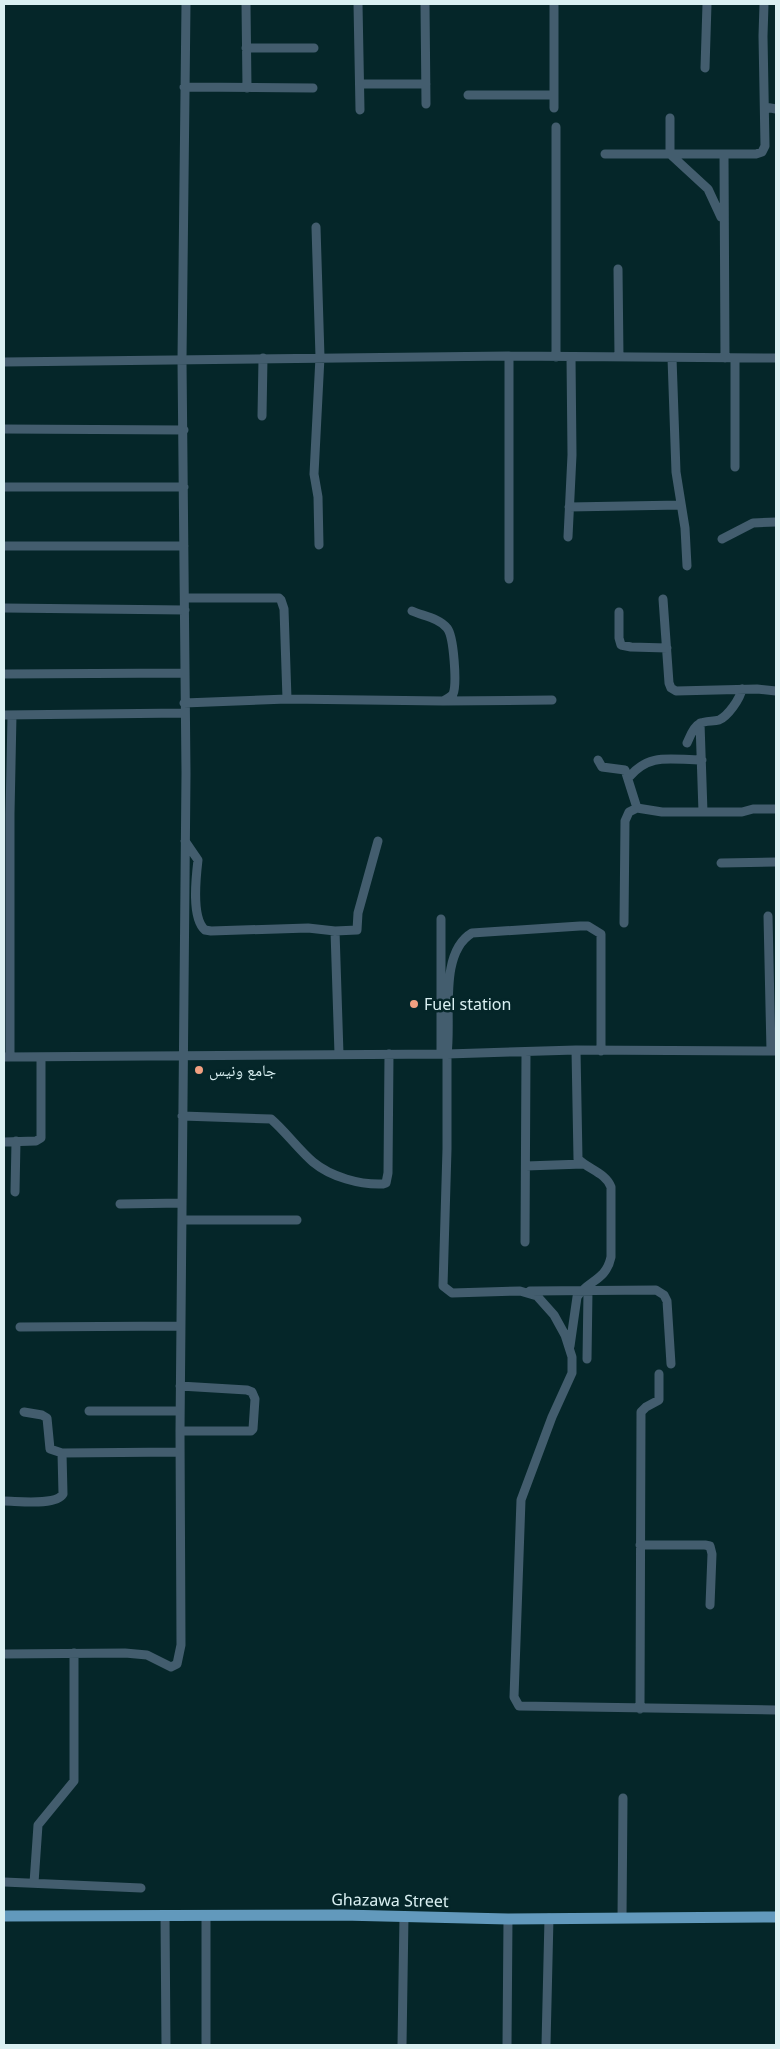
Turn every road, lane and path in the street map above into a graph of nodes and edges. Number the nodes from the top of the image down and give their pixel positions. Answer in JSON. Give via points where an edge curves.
{"nodes":[{"id":1,"x":186,"y":4,"type":"edge"},
{"id":2,"x":246,"y":4,"type":"edge"},
{"id":3,"x":358,"y":4,"type":"edge"},
{"id":4,"x":424,"y":4,"type":"edge"},
{"id":5,"x":554,"y":4,"type":"edge"},
{"id":6,"x":708,"y":4,"type":"edge"},
{"id":7,"x":764,"y":4,"type":"edge"},
{"id":8,"x":246,"y":48,"type":"junction"},
{"id":9,"x":314,"y":48,"type":"dead end"},
{"id":10,"x":705,"y":68,"type":"dead end"},
{"id":11,"x":360,"y":84,"type":"junction"},
{"id":12,"x":426,"y":84,"type":"junction"},
{"id":13,"x":184,"y":87,"type":"junction"},
{"id":14,"x":247,"y":88,"type":"junction"},
{"id":15,"x":313,"y":88,"type":"dead end"},
{"id":16,"x":468,"y":95,"type":"dead end"},
{"id":17,"x":554,"y":95,"type":"junction"},
{"id":18,"x":426,"y":104,"type":"dead end"},
{"id":19,"x":764,"y":107,"type":"junction"},
{"id":20,"x":554,"y":108,"type":"dead end"},
{"id":21,"x":776,"y":109,"type":"edge"},
{"id":22,"x":360,"y":110,"type":"dead end"},
{"id":23,"x":670,"y":118,"type":"dead end"},
{"id":24,"x":556,"y":127,"type":"dead end"},
{"id":25,"x":605,"y":154,"type":"dead end"},
{"id":26,"x":670,"y":154,"type":"junction"},
{"id":27,"x":724,"y":154,"type":"junction"},
{"id":28,"x":316,"y":227,"type":"dead end"},
{"id":29,"x":724,"y":229,"type":"junction"},
{"id":30,"x":618,"y":269,"type":"dead end"},
{"id":31,"x":509,"y":356,"type":"junction"},
{"id":32,"x":320,"y":357,"type":"junction"},
{"id":33,"x":556,"y":357,"type":"junction"},
{"id":34,"x":571,"y":357,"type":"junction"},
{"id":35,"x":619,"y":357,"type":"junction"},
{"id":36,"x":263,"y":358,"type":"junction"},
{"id":37,"x":672,"y":358,"type":"junction"},
{"id":38,"x":725,"y":358,"type":"junction"},
{"id":39,"x":735,"y":358,"type":"junction"},
{"id":40,"x":776,"y":358,"type":"edge"},
{"id":41,"x":182,"y":360,"type":"junction"},
{"id":42,"x":4,"y":362,"type":"edge"},
{"id":43,"x":262,"y":416,"type":"dead end"},
{"id":44,"x":4,"y":429,"type":"edge"},
{"id":45,"x":184,"y":430,"type":"junction"},
{"id":46,"x":735,"y":467,"type":"dead end"},
{"id":47,"x":4,"y":487,"type":"edge"},
{"id":48,"x":184,"y":487,"type":"junction"},
{"id":49,"x":682,"y":505,"type":"junction"},
{"id":50,"x":569,"y":507,"type":"junction"},
{"id":51,"x":776,"y":522,"type":"edge"},
{"id":52,"x":568,"y":537,"type":"dead end"},
{"id":53,"x":722,"y":539,"type":"dead end"},
{"id":54,"x":319,"y":545,"type":"dead end"},
{"id":55,"x":4,"y":546,"type":"edge"},
{"id":56,"x":184,"y":546,"type":"junction"},
{"id":57,"x":687,"y":566,"type":"dead end"},
{"id":58,"x":509,"y":579,"type":"dead end"},
{"id":59,"x":185,"y":598,"type":"junction"},
{"id":60,"x":664,"y":599,"type":"dead end"},
{"id":61,"x":4,"y":608,"type":"edge"},
{"id":62,"x":185,"y":610,"type":"junction"},
{"id":63,"x":412,"y":611,"type":"dead end"},
{"id":64,"x":619,"y":612,"type":"dead end"},
{"id":65,"x":667,"y":648,"type":"junction"},
{"id":66,"x":185,"y":673,"type":"junction"},
{"id":67,"x":4,"y":674,"type":"edge"},
{"id":68,"x":742,"y":690,"type":"junction"},
{"id":69,"x":776,"y":691,"type":"edge"},
{"id":70,"x":287,"y":699,"type":"junction"},
{"id":71,"x":552,"y":700,"type":"dead end"},
{"id":72,"x":443,"y":701,"type":"junction"},
{"id":73,"x":184,"y":703,"type":"junction"},
{"id":74,"x":184,"y":713,"type":"junction"},
{"id":75,"x":8,"y":716,"type":"edge"},
{"id":76,"x":700,"y":723,"type":"junction"},
{"id":77,"x":687,"y":743,"type":"dead end"},
{"id":78,"x":598,"y":760,"type":"dead end"},
{"id":79,"x":702,"y":760,"type":"junction"},
{"id":80,"x":628,"y":777,"type":"junction"},
{"id":81,"x":638,"y":808,"type":"junction"},
{"id":82,"x":776,"y":809,"type":"edge"},
{"id":83,"x":703,"y":812,"type":"junction"},
{"id":84,"x":378,"y":841,"type":"dead end"},
{"id":85,"x":185,"y":842,"type":"junction"},
{"id":86,"x":776,"y":862,"type":"edge"},
{"id":87,"x":720,"y":863,"type":"dead end"},
{"id":88,"x":768,"y":916,"type":"dead end"},
{"id":89,"x":441,"y":920,"type":"dead end"},
{"id":90,"x":624,"y":923,"type":"dead end"},
{"id":91,"x":335,"y":931,"type":"junction"},
{"id":92,"x":7,"y":945,"type":"edge"},
{"id":93,"x":576,"y":1050,"type":"junction"},
{"id":94,"x":601,"y":1050,"type":"junction"},
{"id":95,"x":774,"y":1051,"type":"edge"},
{"id":96,"x":526,"y":1052,"type":"junction"},
{"id":97,"x":339,"y":1054,"type":"junction"},
{"id":98,"x":389,"y":1054,"type":"junction"},
{"id":99,"x":444,"y":1054,"type":"junction"},
{"id":100,"x":41,"y":1056,"type":"junction"},
{"id":101,"x":184,"y":1056,"type":"junction"},
{"id":102,"x":7,"y":1057,"type":"edge"},
{"id":103,"x":182,"y":1116,"type":"junction"},
{"id":104,"x":16,"y":1141,"type":"junction"},
{"id":105,"x":4,"y":1142,"type":"edge"},
{"id":106,"x":583,"y":1164,"type":"junction"},
{"id":107,"x":526,"y":1166,"type":"junction"},
{"id":108,"x":15,"y":1192,"type":"dead end"},
{"id":109,"x":120,"y":1204,"type":"dead end"},
{"id":110,"x":182,"y":1204,"type":"junction"},
{"id":111,"x":182,"y":1220,"type":"junction"},
{"id":112,"x":297,"y":1220,"type":"dead end"},
{"id":113,"x":525,"y":1242,"type":"dead end"},
{"id":114,"x":585,"y":1291,"type":"junction"},
{"id":115,"x":520,"y":1292,"type":"junction"},
{"id":116,"x":20,"y":1326,"type":"dead end"},
{"id":117,"x":181,"y":1326,"type":"junction"},
{"id":118,"x":570,"y":1348,"type":"junction"},
{"id":119,"x":587,"y":1359,"type":"dead end"},
{"id":120,"x":671,"y":1364,"type":"dead end"},
{"id":121,"x":659,"y":1374,"type":"dead end"},
{"id":122,"x":180,"y":1386,"type":"junction"},
{"id":123,"x":89,"y":1411,"type":"dead end"},
{"id":124,"x":180,"y":1411,"type":"junction"},
{"id":125,"x":24,"y":1412,"type":"dead end"},
{"id":126,"x":180,"y":1431,"type":"junction"},
{"id":127,"x":180,"y":1452,"type":"junction"},
{"id":128,"x":62,"y":1453,"type":"junction"},
{"id":129,"x":4,"y":1501,"type":"edge"},
{"id":130,"x":640,"y":1545,"type":"junction"},
{"id":131,"x":710,"y":1605,"type":"dead end"},
{"id":132,"x":74,"y":1653,"type":"junction"},
{"id":133,"x":4,"y":1654,"type":"edge"},
{"id":134,"x":640,"y":1709,"type":"junction"},
{"id":135,"x":776,"y":1710,"type":"edge"},
{"id":136,"x":623,"y":1798,"type":"dead end"},
{"id":137,"x":4,"y":1882,"type":"edge"},
{"id":138,"x":34,"y":1883,"type":"junction"},
{"id":139,"x":141,"y":1888,"type":"dead end"},
{"id":140,"x":206,"y":1915,"type":"junction"},
{"id":141,"x":4,"y":1916,"type":"edge"},
{"id":142,"x":165,"y":1916,"type":"junction"},
{"id":143,"x":404,"y":1916,"type":"junction"},
{"id":144,"x":776,"y":1917,"type":"edge"},
{"id":145,"x":508,"y":1918,"type":"junction"},
{"id":146,"x":549,"y":1918,"type":"junction"},
{"id":147,"x":622,"y":1918,"type":"junction"},
{"id":148,"x":166,"y":2045,"type":"edge"},
{"id":149,"x":206,"y":2045,"type":"edge"},
{"id":150,"x":402,"y":2045,"type":"edge"},
{"id":151,"x":507,"y":2045,"type":"edge"},
{"id":152,"x":546,"y":2045,"type":"edge"}],
"edges":[{"from":1,"to":13,"type":"street"},
{"from":2,"to":8,"type":"street"},
{"from":3,"to":11,"type":"street"},
{"from":4,"to":12,"type":"street"},
{"from":5,"to":17,"type":"street"},
{"from":6,"to":10,"type":"street"},
{"from":7,"to":19,"type":"street"},
{"from":8,"to":9,"type":"street"},
{"from":8,"to":14,"type":"street"},
{"from":11,"to":12,"type":"street"},
{"from":11,"to":22,"type":"street"},
{"from":12,"to":18,"type":"street"},
{"from":13,"to":14,"type":"street"},
{"from":13,"to":41,"type":"street"},
{"from":14,"to":15,"type":"street"},
{"from":16,"to":17,"type":"street"},
{"from":17,"to":20,"type":"street"},
{"from":19,"to":21,"type":"street"},
{"from":19,"to":27,"type":"street","via":[[766,146],[762,152]]},
{"from":23,"to":26,"type":"street"},
{"from":24,"to":33,"type":"street"},
{"from":25,"to":26,"type":"street"},
{"from":26,"to":27,"type":"street"},
{"from":26,"to":29,"type":"street","via":[[708,189]]},
{"from":27,"to":29,"type":"street"},
{"from":28,"to":32,"type":"street"},
{"from":29,"to":38,"type":"street"},
{"from":30,"to":35,"type":"street"},
{"from":31,"to":32,"type":"street"},
{"from":31,"to":33,"type":"street"},
{"from":31,"to":58,"type":"street"},
{"from":32,"to":36,"type":"street"},
{"from":32,"to":54,"type":"street","via":[[314,474]]},
{"from":33,"to":34,"type":"street"},
{"from":34,"to":35,"type":"street"},
{"from":34,"to":50,"type":"street"},
{"from":35,"to":37,"type":"street"},
{"from":36,"to":41,"type":"street"},
{"from":36,"to":43,"type":"street"},
{"from":37,"to":38,"type":"street"},
{"from":37,"to":49,"type":"street","via":[[676,472]]},
{"from":38,"to":39,"type":"street"},
{"from":39,"to":40,"type":"street"},
{"from":39,"to":46,"type":"street"},
{"from":41,"to":42,"type":"street"},
{"from":41,"to":45,"type":"street"},
{"from":44,"to":45,"type":"street"},
{"from":45,"to":48,"type":"street"},
{"from":47,"to":48,"type":"street"},
{"from":48,"to":56,"type":"street"},
{"from":49,"to":50,"type":"street"},
{"from":49,"to":57,"type":"street"},
{"from":50,"to":52,"type":"street"},
{"from":51,"to":53,"type":"street","via":[[753,523]]},
{"from":55,"to":56,"type":"street"},
{"from":56,"to":59,"type":"street"},
{"from":59,"to":62,"type":"street"},
{"from":59,"to":70,"type":"street","via":[[279,598],[284,609]]},
{"from":60,"to":65,"type":"street"},
{"from":61,"to":62,"type":"street"},
{"from":62,"to":66,"type":"street"},
{"from":63,"to":72,"type":"street","via":[[442,622],[449,630],[454,692]]},
{"from":64,"to":65,"type":"street","via":[[621,645]]},
{"from":65,"to":68,"type":"street","via":[[669,684],[676,691]]},
{"from":66,"to":67,"type":"street"},
{"from":66,"to":73,"type":"street"},
{"from":68,"to":69,"type":"street"},
{"from":68,"to":76,"type":"street","via":[[724,716]]},
{"from":70,"to":72,"type":"street"},
{"from":70,"to":73,"type":"street"},
{"from":71,"to":72,"type":"street"},
{"from":73,"to":74,"type":"street"},
{"from":74,"to":75,"type":"street"},
{"from":74,"to":85,"type":"street"},
{"from":75,"to":92,"type":"street"},
{"from":76,"to":77,"type":"street"},
{"from":76,"to":79,"type":"street"},
{"from":78,"to":80,"type":"street","via":[[602,767],[625,770]]},
{"from":79,"to":80,"type":"street","via":[[651,760]]},
{"from":79,"to":83,"type":"street"},
{"from":80,"to":81,"type":"street"},
{"from":81,"to":83,"type":"street","via":[[662,812]]},
{"from":81,"to":90,"type":"street","via":[[629,812],[625,821]]},
{"from":82,"to":83,"type":"street"},
{"from":84,"to":91,"type":"street","via":[[358,913],[357,930]]},
{"from":85,"to":91,"type":"street","via":[[197,856],[197,916],[205,930],[308,928]]},
{"from":85,"to":101,"type":"street"},
{"from":86,"to":87,"type":"street"},
{"from":88,"to":95,"type":"street"},
{"from":89,"to":99,"type":"street"},
{"from":91,"to":97,"type":"street"},
{"from":92,"to":102,"type":"street"},
{"from":93,"to":94,"type":"street"},
{"from":93,"to":96,"type":"street"},
{"from":93,"to":106,"type":"street","via":[[578,1158]]},
{"from":94,"to":95,"type":"street"},
{"from":94,"to":99,"type":"street","via":[[601,934],[588,926],[580,926],[469,934],[456,951],[450,967],[449,1039]]},
{"from":96,"to":99,"type":"street"},
{"from":96,"to":107,"type":"street"},
{"from":97,"to":98,"type":"street"},
{"from":97,"to":101,"type":"street"},
{"from":98,"to":99,"type":"street"},
{"from":98,"to":103,"type":"street","via":[[388,1174],[383,1184],[358,1183],[320,1166],[271,1119]]},
{"from":99,"to":115,"type":"street","via":[[447,1148],[444,1286],[452,1293]]},
{"from":100,"to":101,"type":"street"},
{"from":100,"to":102,"type":"street"},
{"from":100,"to":104,"type":"street","via":[[41,1138]]},
{"from":101,"to":103,"type":"street"},
{"from":103,"to":110,"type":"street"},
{"from":104,"to":105,"type":"street"},
{"from":104,"to":108,"type":"street"},
{"from":106,"to":107,"type":"street"},
{"from":106,"to":114,"type":"street","via":[[596,1170],[611,1187],[609,1267]]},
{"from":107,"to":113,"type":"street"},
{"from":109,"to":110,"type":"street"},
{"from":110,"to":111,"type":"street"},
{"from":111,"to":112,"type":"street"},
{"from":111,"to":117,"type":"street"},
{"from":114,"to":115,"type":"street"},
{"from":114,"to":118,"type":"street","via":[[575,1304]]},
{"from":114,"to":119,"type":"street"},
{"from":114,"to":120,"type":"street","via":[[660,1292],[667,1300]]},
{"from":115,"to":118,"type":"street","via":[[537,1296],[544,1302]]},
{"from":116,"to":117,"type":"street"},
{"from":117,"to":122,"type":"street"},
{"from":118,"to":134,"type":"street","via":[[572,1373],[521,1500],[514,1697],[519,1706]]},
{"from":121,"to":130,"type":"street","via":[[659,1400],[642,1412]]},
{"from":122,"to":124,"type":"street"},
{"from":122,"to":126,"type":"street","via":[[247,1390],[252,1392],[254,1399],[252,1430]]},
{"from":123,"to":124,"type":"street"},
{"from":124,"to":126,"type":"street"},
{"from":125,"to":128,"type":"street","via":[[47,1418],[50,1449]]},
{"from":126,"to":127,"type":"street"},
{"from":127,"to":128,"type":"street"},
{"from":127,"to":132,"type":"street","via":[[181,1645],[176,1664],[171,1667],[147,1655]]},
{"from":128,"to":129,"type":"street","via":[[63,1494],[60,1498],[42,1502]]},
{"from":130,"to":131,"type":"street","via":[[710,1546]]},
{"from":130,"to":134,"type":"street"},
{"from":132,"to":133,"type":"street"},
{"from":132,"to":138,"type":"street","via":[[74,1781],[38,1825]]},
{"from":134,"to":135,"type":"street"},
{"from":136,"to":147,"type":"street"},
{"from":137,"to":138,"type":"street"},
{"from":138,"to":139,"type":"street"},
{"from":140,"to":142,"type":"main road","name":"Ghazawa Street"},
{"from":140,"to":143,"type":"main road","name":"Ghazawa Street"},
{"from":140,"to":149,"type":"street"},
{"from":141,"to":142,"type":"main road","name":"Ghazawa Street"},
{"from":142,"to":148,"type":"street"},
{"from":143,"to":145,"type":"main road","name":"Ghazawa Street"},
{"from":143,"to":150,"type":"street"},
{"from":144,"to":147,"type":"main road","name":"Ghazawa Street"},
{"from":145,"to":146,"type":"main road","name":"Ghazawa Street"},
{"from":145,"to":151,"type":"street"},
{"from":146,"to":147,"type":"main road","name":"Ghazawa Street"},
{"from":146,"to":152,"type":"street"}]}
